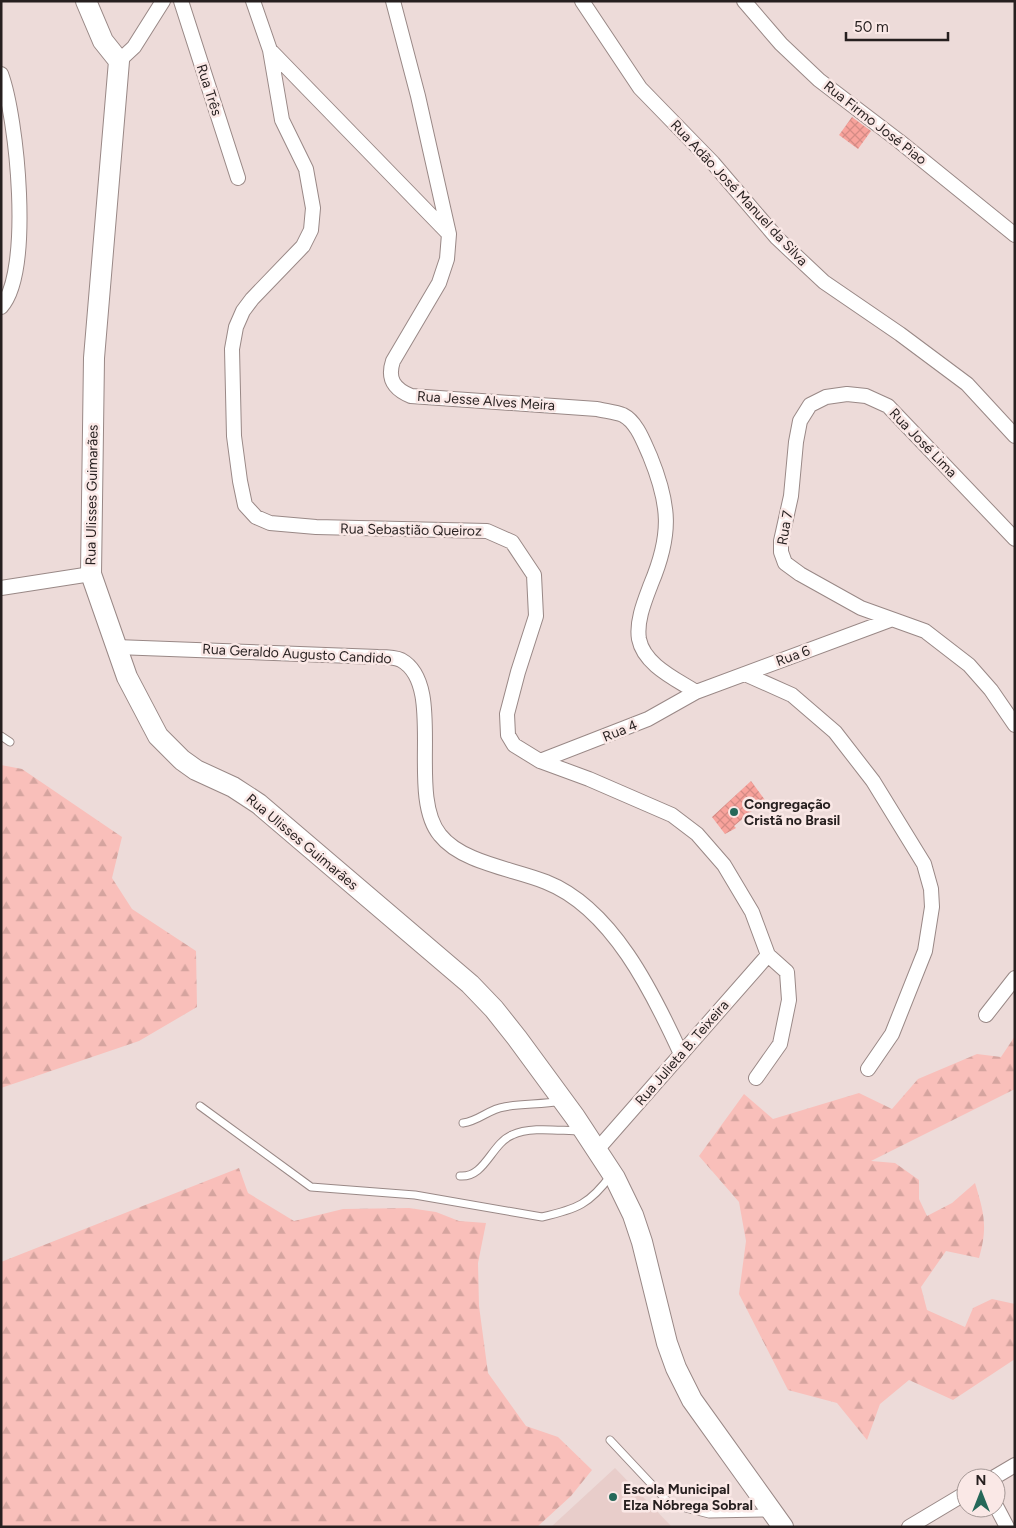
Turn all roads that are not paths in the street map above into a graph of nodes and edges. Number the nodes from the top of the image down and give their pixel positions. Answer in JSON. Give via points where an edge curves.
{"nodes":[{"id":1,"x":86,"y":1,"type":"edge"},
{"id":2,"x":163,"y":1,"type":"edge"},
{"id":3,"x":181,"y":1,"type":"edge"},
{"id":4,"x":253,"y":1,"type":"edge"},
{"id":5,"x":393,"y":1,"type":"edge"},
{"id":6,"x":582,"y":1,"type":"edge"},
{"id":7,"x":744,"y":1,"type":"edge"},
{"id":8,"x":270,"y":50,"type":"junction"},
{"id":9,"x":119,"y":61,"type":"junction"},
{"id":10,"x":1,"y":74,"type":"edge"},
{"id":11,"x":238,"y":178,"type":"dead end"},
{"id":12,"x":449,"y":234,"type":"junction"},
{"id":13,"x":1015,"y":235,"type":"edge"},
{"id":14,"x":1,"y":307,"type":"edge"},
{"id":15,"x":810,"y":405,"type":"joint"},
{"id":16,"x":1015,"y":436,"type":"edge"},
{"id":17,"x":1015,"y":539,"type":"edge"},
{"id":18,"x":91,"y":574,"type":"junction"},
{"id":19,"x":1,"y":588,"type":"edge"},
{"id":20,"x":890,"y":620,"type":"junction"},
{"id":21,"x":116,"y":647,"type":"junction"},
{"id":22,"x":745,"y":674,"type":"junction"},
{"id":23,"x":696,"y":692,"type":"junction"},
{"id":24,"x":1015,"y":726,"type":"edge"},
{"id":25,"x":1,"y":736,"type":"edge"},
{"id":26,"x":10,"y":742,"type":"dead end"},
{"id":27,"x":540,"y":761,"type":"junction"},
{"id":28,"x":768,"y":955,"type":"junction"},
{"id":29,"x":1015,"y":978,"type":"edge"},
{"id":30,"x":986,"y":1015,"type":"dead end"},
{"id":31,"x":681,"y":1054,"type":"junction"},
{"id":32,"x":868,"y":1069,"type":"dead end"},
{"id":33,"x":756,"y":1078,"type":"dead end"},
{"id":34,"x":563,"y":1101,"type":"junction"},
{"id":35,"x":200,"y":1106,"type":"dead end"},
{"id":36,"x":463,"y":1123,"type":"dead end"},
{"id":37,"x":584,"y":1131,"type":"junction"},
{"id":38,"x":596,"y":1151,"type":"junction"},
{"id":39,"x":612,"y":1174,"type":"junction"},
{"id":40,"x":460,"y":1176,"type":"dead end"},
{"id":41,"x":610,"y":1440,"type":"dead end"},
{"id":42,"x":956,"y":1500,"type":"edge"},
{"id":43,"x":778,"y":1520,"type":"edge"},
{"id":44,"x":908,"y":1527,"type":"edge"}],
"edges":[{"from":1,"to":9,"type":"main road","via":[[103,41]]},
{"from":2,"to":9,"type":"street","via":[[134,46]]},
{"from":3,"to":11,"type":"street","name":"Rua Três"},
{"from":4,"to":8,"type":"street","name":"Rua Sebastião Queiroz"},
{"from":5,"to":12,"type":"street"},
{"from":6,"to":16,"type":"street","name":"Rua Adão José Manuel da Silva","via":[[640,88],[713,163],[777,238],[824,282],[967,384]]},
{"from":7,"to":13,"type":"street","name":"Rua Firmo José Piao","via":[[781,44],[819,80]]},
{"from":8,"to":12,"type":"street"},
{"from":8,"to":27,"type":"street","name":"Rua Sebastião Queiroz","via":[[282,120],[306,169],[313,208],[311,230],[303,246],[252,299],[236,327],[232,349],[234,436],[246,505],[256,517],[270,522],[316,527],[488,531],[512,542],[534,575],[536,616],[507,714],[508,735],[514,745]]},
{"from":9,"to":18,"type":"main road","name":"Rua Ulisses Guimarães","via":[[94,358]]},
{"from":10,"to":14,"type":"street","via":[[12,119],[20,216],[13,285]]},
{"from":12,"to":23,"type":"street","name":"Rua Jesse Alves Meira","via":[[447,259],[439,283],[393,361],[391,381],[399,391],[411,396],[597,409],[624,416],[644,442],[660,482],[668,519],[664,545],[642,604],[639,638],[655,665]]},
{"from":15,"to":17,"type":"street","name":"Rua José Lima","via":[[826,397],[847,394],[866,396],[888,406]]},
{"from":15,"to":20,"type":"street","name":"Rua 7","via":[[800,421],[796,442],[791,496],[781,541],[785,563],[861,608]]},
{"from":18,"to":19,"type":"street"},
{"from":18,"to":21,"type":"main road","name":"Rua Ulisses Guimarães"},
{"from":20,"to":22,"type":"street","name":"Rua 6"},
{"from":20,"to":24,"type":"street","via":[[925,631],[969,665],[991,690]]},
{"from":21,"to":31,"type":"street","name":"Rua Geraldo Augusto Candido","via":[[400,660],[421,688],[426,736],[426,796],[431,822],[440,836],[454,848],[565,891],[587,907],[612,934],[636,970],[662,1012]]},
{"from":21,"to":34,"type":"main road","name":"Rua Ulisses Guimarães","via":[[147,719],[168,748],[196,770],[232,786],[259,804],[470,984],[494,1009]]},
{"from":22,"to":23,"type":"street","name":"Rua 6"},
{"from":22,"to":32,"type":"street","via":[[792,695],[835,732],[873,781],[924,864],[932,907],[925,951],[892,1034]]},
{"from":23,"to":27,"type":"street","name":"Rua 4","via":[[648,719]]},
{"from":25,"to":26,"type":"lane"},
{"from":27,"to":28,"type":"street","name":"Rua Sebastião Queiroz","via":[[672,815],[697,834],[724,866],[752,912]]},
{"from":28,"to":31,"type":"street","name":"Rua Julieta B. Teixeira"},
{"from":28,"to":33,"type":"street","name":"Rua Sebastião Queiroz","via":[[787,972],[789,1000],[780,1044]]},
{"from":29,"to":30,"type":"street"},
{"from":31,"to":38,"type":"street","name":"Rua Julieta B. Teixeira"},
{"from":34,"to":36,"type":"lane","via":[[502,1107],[475,1121]]},
{"from":34,"to":37,"type":"main road","name":"Rua Ulisses Guimarães"},
{"from":35,"to":39,"type":"lane","via":[[311,1187],[415,1196],[542,1216],[588,1202]]},
{"from":37,"to":38,"type":"main road","name":"Rua Ulisses Guimarães"},
{"from":37,"to":40,"type":"lane","via":[[514,1133],[499,1144],[478,1172]]},
{"from":38,"to":39,"type":"main road","name":"Rua Ulisses Guimarães"},
{"from":39,"to":43,"type":"main road","name":"Rua Ulisses Guimarães","via":[[633,1215],[642,1242],[676,1368],[692,1400]]},
{"from":41,"to":43,"type":"lane","via":[[670,1504],[709,1514],[750,1511]]},
{"from":42,"to":44,"type":"street"}]}
